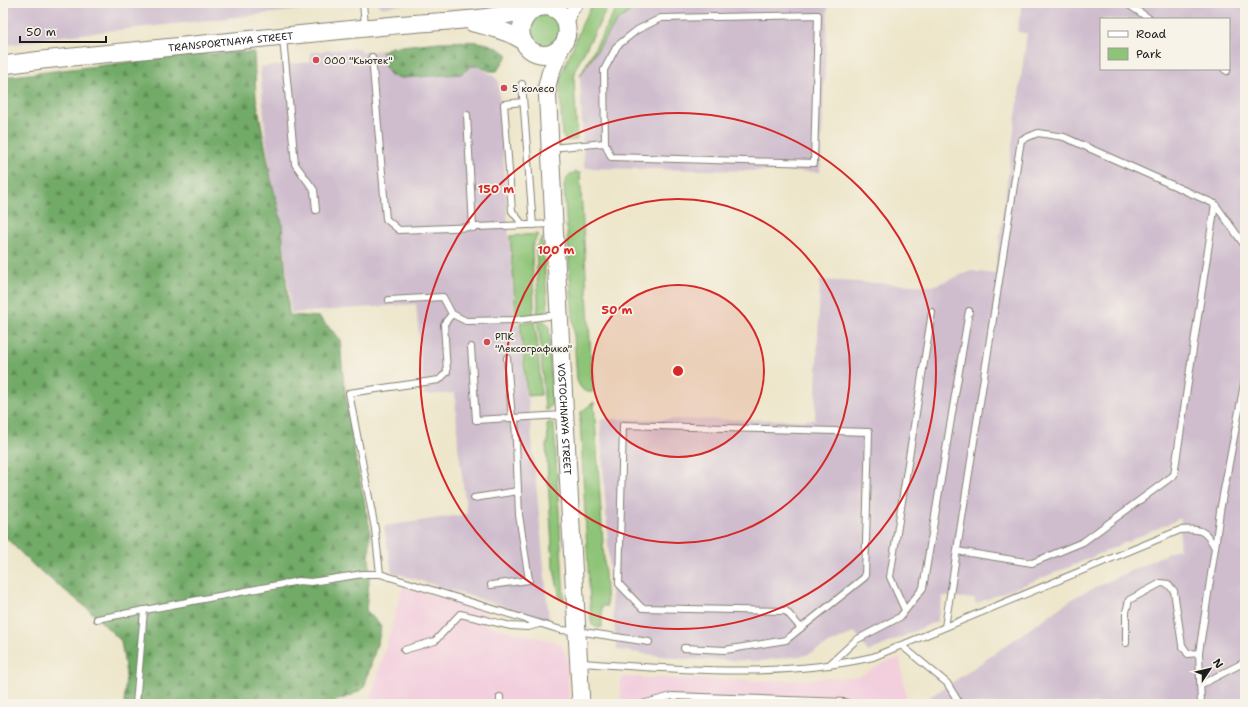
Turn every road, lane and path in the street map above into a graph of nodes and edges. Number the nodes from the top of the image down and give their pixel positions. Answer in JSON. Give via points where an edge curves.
{"nodes":[{"id":1,"x":363,"y":3,"type":"edge"},
{"id":2,"x":577,"y":3,"type":"edge"},
{"id":3,"x":1126,"y":3,"type":"edge"},
{"id":4,"x":546,"y":6,"type":"edge"},
{"id":5,"x":1148,"y":18,"type":"edge"},
{"id":6,"x":460,"y":20,"type":"junction"},
{"id":7,"x":567,"y":26,"type":"junction"},
{"id":8,"x":365,"y":28,"type":"junction"},
{"id":9,"x":283,"y":36,"type":"junction"},
{"id":10,"x":527,"y":45,"type":"junction"},
{"id":11,"x":561,"y":47,"type":"junction"},
{"id":12,"x":372,"y":57,"type":"dead end"},
{"id":13,"x":3,"y":65,"type":"edge"},
{"id":14,"x":522,"y":84,"type":"dead end"},
{"id":15,"x":547,"y":86,"type":"junction"},
{"id":16,"x":523,"y":102,"type":"junction"},
{"id":17,"x":467,"y":115,"type":"dead end"},
{"id":18,"x":605,"y":143,"type":"junction"},
{"id":19,"x":551,"y":148,"type":"junction"},
{"id":20,"x":1215,"y":204,"type":"junction"},
{"id":21,"x":316,"y":210,"type":"dead end"},
{"id":22,"x":554,"y":224,"type":"junction"},
{"id":23,"x":533,"y":225,"type":"junction"},
{"id":24,"x":523,"y":226,"type":"junction"},
{"id":25,"x":473,"y":228,"type":"junction"},
{"id":26,"x":1245,"y":246,"type":"edge"},
{"id":27,"x":389,"y":300,"type":"dead end"},
{"id":28,"x":969,"y":311,"type":"dead end"},
{"id":29,"x":932,"y":312,"type":"dead end"},
{"id":30,"x":452,"y":314,"type":"junction"},
{"id":31,"x":560,"y":315,"type":"junction"},
{"id":32,"x":471,"y":347,"type":"dead end"},
{"id":33,"x":507,"y":358,"type":"dead end"},
{"id":34,"x":1245,"y":379,"type":"edge"},
{"id":35,"x":565,"y":415,"type":"junction"},
{"id":36,"x":514,"y":418,"type":"junction"},
{"id":37,"x":518,"y":491,"type":"junction"},
{"id":38,"x":474,"y":498,"type":"dead end"},
{"id":39,"x":1215,"y":548,"type":"junction"},
{"id":40,"x":957,"y":551,"type":"junction"},
{"id":41,"x":380,"y":574,"type":"junction"},
{"id":42,"x":491,"y":585,"type":"dead end"},
{"id":43,"x":144,"y":610,"type":"junction"},
{"id":44,"x":905,"y":610,"type":"junction"},
{"id":45,"x":97,"y":619,"type":"dead end"},
{"id":46,"x":539,"y":624,"type":"junction"},
{"id":47,"x":945,"y":627,"type":"junction"},
{"id":48,"x":801,"y":628,"type":"junction"},
{"id":49,"x":577,"y":631,"type":"junction"},
{"id":50,"x":650,"y":642,"type":"dead end"},
{"id":51,"x":1126,"y":643,"type":"dead end"},
{"id":52,"x":901,"y":645,"type":"junction"},
{"id":53,"x":684,"y":648,"type":"dead end"},
{"id":54,"x":404,"y":650,"type":"dead end"},
{"id":55,"x":1199,"y":653,"type":"junction"},
{"id":56,"x":1245,"y":662,"type":"edge"},
{"id":57,"x":579,"y":663,"type":"junction"},
{"id":58,"x":829,"y":665,"type":"junction"},
{"id":59,"x":1200,"y":685,"type":"junction"},
{"id":60,"x":688,"y":697,"type":"junction"},
{"id":61,"x":136,"y":704,"type":"edge"},
{"id":62,"x":581,"y":704,"type":"edge"},
{"id":63,"x":642,"y":704,"type":"edge"},
{"id":64,"x":688,"y":704,"type":"edge"},
{"id":65,"x":848,"y":704,"type":"edge"},
{"id":66,"x":956,"y":704,"type":"edge"},
{"id":67,"x":1201,"y":704,"type":"edge"}],
"edges":[{"from":1,"to":8,"type":"lane"},
{"from":2,"to":7,"type":"street"},
{"from":3,"to":5,"type":"lane"},
{"from":4,"to":6,"type":"street","name":"TRANSPORTNAYA STREET","via":[[515,14]]},
{"from":4,"to":7,"type":"street","via":[[564,17]]},
{"from":4,"to":10,"type":"street","via":[[527,14],[522,22],[520,31]]},
{"from":6,"to":8,"type":"street","name":"TRANSPORTNAYA STREET"},
{"from":6,"to":10,"type":"street","via":[[512,34]]},
{"from":7,"to":11,"type":"street","via":[[565,41]]},
{"from":8,"to":9,"type":"street","name":"TRANSPORTNAYA STREET"},
{"from":9,"to":13,"type":"street","name":"TRANSPORTNAYA STREET"},
{"from":9,"to":21,"type":"lane","via":[[296,164],[314,190]]},
{"from":10,"to":11,"type":"street","via":[[539,54],[554,52]]},
{"from":10,"to":15,"type":"street","name":"VOSTOCHNAYA STREET","via":[[543,71]]},
{"from":11,"to":15,"type":"street","name":"VOSTOCHNAYA STREET"},
{"from":12,"to":25,"type":"lane","via":[[386,219],[399,230]]},
{"from":14,"to":16,"type":"lane"},
{"from":15,"to":19,"type":"street","name":"VOSTOCHNAYA STREET"},
{"from":16,"to":23,"type":"lane"},
{"from":16,"to":24,"type":"lane","via":[[504,104],[512,211]]},
{"from":17,"to":25,"type":"lane"},
{"from":18,"to":18,"type":"lane","via":[[611,157],[814,163],[818,15],[661,18],[637,30],[617,46],[604,70]]},
{"from":18,"to":19,"type":"lane"},
{"from":19,"to":22,"type":"street","name":"VOSTOCHNAYA STREET"},
{"from":20,"to":26,"type":"lane"},
{"from":20,"to":40,"type":"lane","via":[[1174,475],[1083,542],[1032,563]]},
{"from":20,"to":40,"type":"lane","via":[[1064,137],[1038,134],[1021,140]]},
{"from":22,"to":23,"type":"lane"},
{"from":22,"to":31,"type":"street","name":"VOSTOCHNAYA STREET"},
{"from":23,"to":24,"type":"lane"},
{"from":24,"to":25,"type":"lane"},
{"from":27,"to":30,"type":"lane","via":[[443,298]]},
{"from":28,"to":44,"type":"lane","via":[[922,588]]},
{"from":29,"to":44,"type":"lane","via":[[890,577]]},
{"from":30,"to":31,"type":"lane","via":[[466,321],[515,320]]},
{"from":30,"to":41,"type":"lane","via":[[444,324],[447,372],[439,380],[349,393],[375,528]]},
{"from":31,"to":35,"type":"street","name":"VOSTOCHNAYA STREET"},
{"from":32,"to":36,"type":"lane","via":[[476,420]]},
{"from":33,"to":36,"type":"lane"},
{"from":34,"to":39,"type":"lane"},
{"from":35,"to":36,"type":"lane"},
{"from":35,"to":49,"type":"street","name":"VOSTOCHNAYA STREET"},
{"from":36,"to":37,"type":"lane"},
{"from":37,"to":38,"type":"lane"},
{"from":37,"to":42,"type":"lane","via":[[528,580]]},
{"from":39,"to":47,"type":"lane","via":[[1209,537],[1199,529],[1180,530]]},
{"from":39,"to":55,"type":"lane"},
{"from":40,"to":47,"type":"lane"},
{"from":41,"to":43,"type":"lane","via":[[311,582],[299,581]]},
{"from":41,"to":46,"type":"lane"},
{"from":43,"to":45,"type":"lane"},
{"from":43,"to":61,"type":"lane"},
{"from":44,"to":58,"type":"lane","via":[[900,617],[856,640]]},
{"from":46,"to":49,"type":"lane"},
{"from":46,"to":54,"type":"lane","via":[[528,627],[511,626],[460,614],[435,641]]},
{"from":47,"to":52,"type":"lane"},
{"from":48,"to":48,"type":"lane","via":[[786,610],[642,608],[619,584],[623,425],[869,432],[865,576]]},
{"from":48,"to":53,"type":"lane","via":[[786,640],[725,650]]},
{"from":49,"to":50,"type":"lane"},
{"from":49,"to":57,"type":"street","name":"VOSTOCHNAYA STREET"},
{"from":51,"to":55,"type":"lane","via":[[1126,612],[1129,600],[1161,583],[1168,584],[1174,591],[1182,645],[1188,654]]},
{"from":52,"to":58,"type":"lane","via":[[873,657]]},
{"from":52,"to":66,"type":"lane","via":[[947,683],[958,701]]},
{"from":55,"to":59,"type":"lane"},
{"from":56,"to":59,"type":"lane"},
{"from":57,"to":58,"type":"lane","via":[[744,670],[785,670]]},
{"from":57,"to":62,"type":"street","name":"VOSTOCHNAYA STREET"},
{"from":59,"to":67,"type":"lane"},
{"from":60,"to":63,"type":"lane","via":[[672,696]]},
{"from":60,"to":64,"type":"lane"},
{"from":60,"to":65,"type":"lane"}]}
